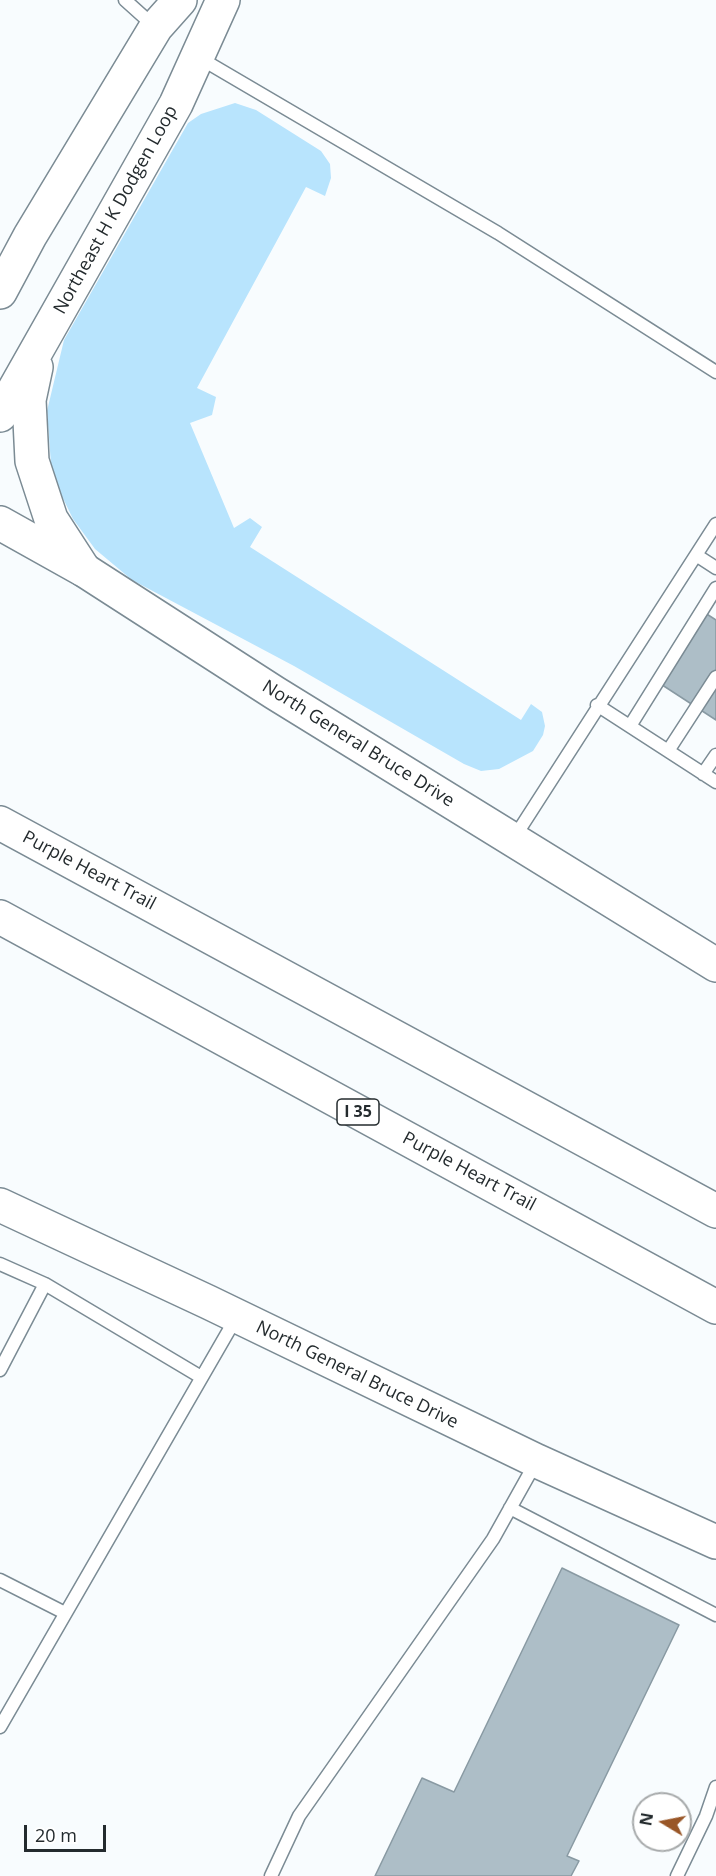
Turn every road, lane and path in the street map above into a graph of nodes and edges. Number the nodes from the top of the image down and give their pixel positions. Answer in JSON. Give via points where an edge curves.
{"nodes":[{"id":1,"x":125,"y":0,"type":"edge"},
{"id":2,"x":180,"y":0,"type":"edge"},
{"id":3,"x":223,"y":0,"type":"edge"},
{"id":4,"x":156,"y":27,"type":"junction"},
{"id":5,"x":197,"y":57,"type":"junction"},
{"id":6,"x":0,"y":292,"type":"edge"},
{"id":7,"x":42,"y":341,"type":"junction"},
{"id":8,"x":716,"y":372,"type":"edge"},
{"id":9,"x":0,"y":415,"type":"edge"},
{"id":10,"x":0,"y":523,"type":"edge"},
{"id":11,"x":716,"y":524,"type":"edge"},
{"id":12,"x":696,"y":555,"type":"junction"},
{"id":13,"x":716,"y":568,"type":"edge"},
{"id":14,"x":84,"y":570,"type":"junction"},
{"id":15,"x":716,"y":588,"type":"edge"},
{"id":16,"x":716,"y":677,"type":"edge"},
{"id":17,"x":597,"y":705,"type":"junction"},
{"id":18,"x":630,"y":726,"type":"junction"},
{"id":19,"x":668,"y":751,"type":"junction"},
{"id":20,"x":716,"y":755,"type":"edge"},
{"id":21,"x":703,"y":774,"type":"junction"},
{"id":22,"x":716,"y":782,"type":"edge"},
{"id":23,"x":0,"y":823,"type":"edge"},
{"id":24,"x":512,"y":840,"type":"junction"},
{"id":25,"x":0,"y":917,"type":"edge"},
{"id":26,"x":716,"y":965,"type":"edge"},
{"id":27,"x":0,"y":1205,"type":"edge"},
{"id":28,"x":716,"y":1211,"type":"edge"},
{"id":29,"x":0,"y":1264,"type":"edge"},
{"id":30,"x":45,"y":1284,"type":"junction"},
{"id":31,"x":716,"y":1307,"type":"edge"},
{"id":32,"x":237,"y":1317,"type":"junction"},
{"id":33,"x":0,"y":1370,"type":"edge"},
{"id":34,"x":201,"y":1377,"type":"junction"},
{"id":35,"x":537,"y":1461,"type":"junction"},
{"id":36,"x":510,"y":1508,"type":"junction"},
{"id":37,"x":716,"y":1542,"type":"edge"},
{"id":38,"x":0,"y":1580,"type":"edge"},
{"id":39,"x":65,"y":1613,"type":"junction"},
{"id":40,"x":716,"y":1615,"type":"edge"},
{"id":41,"x":5,"y":1708,"type":"edge"},
{"id":42,"x":0,"y":1727,"type":"edge"},
{"id":43,"x":716,"y":1787,"type":"edge"},
{"id":44,"x":271,"y":1876,"type":"edge"},
{"id":45,"x":677,"y":1876,"type":"edge"}],
"edges":[{"from":1,"to":4,"type":"lane"},
{"from":2,"to":4,"type":"main road"},
{"from":3,"to":5,"type":"main road","name":"Northeast H K Dodgen Loop"},
{"from":4,"to":6,"type":"main road"},
{"from":5,"to":7,"type":"main road","name":"Northeast H K Dodgen Loop","via":[[176,104]]},
{"from":5,"to":8,"type":"lane","via":[[498,233]]},
{"from":7,"to":9,"type":"main road","name":"Northeast H K Dodgen Loop"},
{"from":7,"to":14,"type":"main road","via":[[29,400],[32,461],[51,519]]},
{"from":10,"to":14,"type":"main road","name":"North General Bruce Drive"},
{"from":11,"to":12,"type":"lane"},
{"from":12,"to":13,"type":"lane"},
{"from":12,"to":17,"type":"lane"},
{"from":14,"to":24,"type":"main road","name":"North General Bruce Drive"},
{"from":15,"to":18,"type":"lane"},
{"from":16,"to":19,"type":"lane"},
{"from":17,"to":18,"type":"lane"},
{"from":17,"to":24,"type":"lane"},
{"from":18,"to":19,"type":"lane"},
{"from":19,"to":21,"type":"lane"},
{"from":20,"to":21,"type":"lane"},
{"from":21,"to":22,"type":"lane"},
{"from":23,"to":28,"type":"main road","name":"Purple Heart Trail"},
{"from":24,"to":26,"type":"main road","name":"North General Bruce Drive"},
{"from":25,"to":31,"type":"main road","name":"Purple Heart Trail","number":"I 35"},
{"from":27,"to":32,"type":"main road","name":"North General Bruce Drive"},
{"from":29,"to":30,"type":"lane"},
{"from":30,"to":33,"type":"lane"},
{"from":30,"to":34,"type":"lane"},
{"from":32,"to":34,"type":"lane"},
{"from":32,"to":35,"type":"main road","name":"North General Bruce Drive"},
{"from":34,"to":39,"type":"lane"},
{"from":35,"to":36,"type":"lane"},
{"from":35,"to":37,"type":"main road","name":"North General Bruce Drive"},
{"from":36,"to":40,"type":"lane"},
{"from":36,"to":44,"type":"lane","via":[[493,1539],[299,1816]]},
{"from":38,"to":39,"type":"lane"},
{"from":39,"to":41,"type":"lane"},
{"from":41,"to":42,"type":"lane"},
{"from":43,"to":45,"type":"lane"}]}
